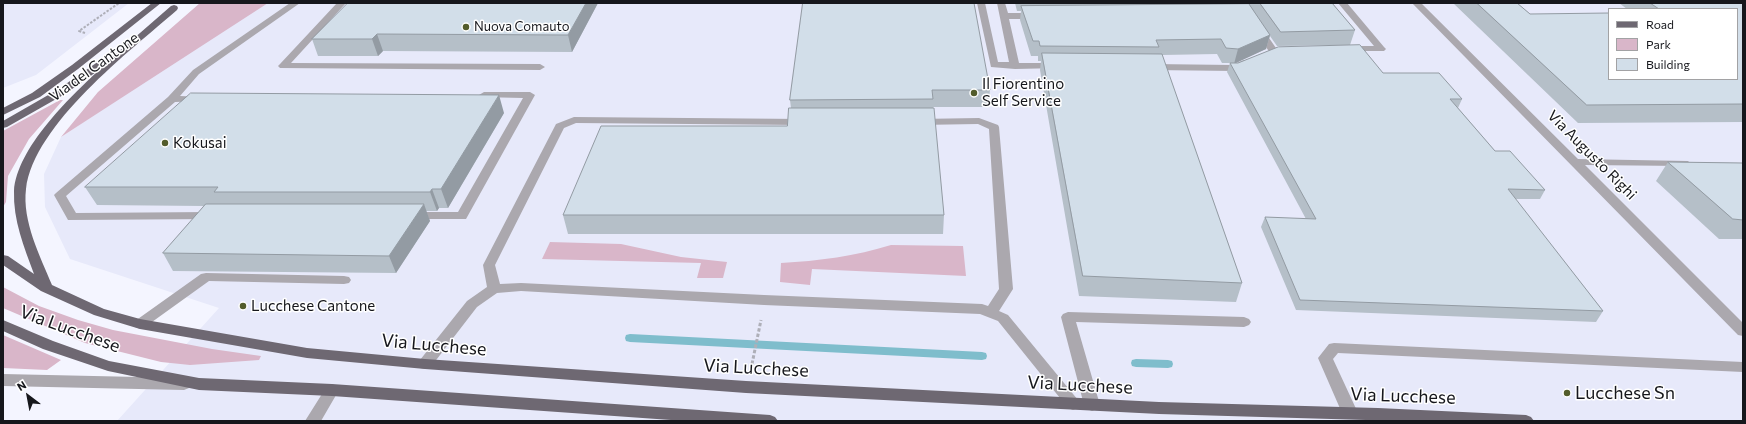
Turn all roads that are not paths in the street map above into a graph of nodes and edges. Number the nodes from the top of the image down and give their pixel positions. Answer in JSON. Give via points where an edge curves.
{"nodes":[{"id":1,"x":157,"y":3,"type":"edge"},
{"id":2,"x":296,"y":3,"type":"edge"},
{"id":3,"x":342,"y":3,"type":"edge"},
{"id":4,"x":981,"y":3,"type":"edge"},
{"id":5,"x":1001,"y":3,"type":"edge"},
{"id":6,"x":1241,"y":3,"type":"edge"},
{"id":7,"x":1342,"y":3,"type":"edge"},
{"id":8,"x":1416,"y":3,"type":"edge"},
{"id":9,"x":178,"y":6,"type":"edge"},
{"id":10,"x":1004,"y":16,"type":"junction"},
{"id":11,"x":1043,"y":16,"type":"edge"},
{"id":12,"x":1335,"y":50,"type":"edge"},
{"id":13,"x":1273,"y":51,"type":"edge"},
{"id":14,"x":1254,"y":59,"type":"edge"},
{"id":15,"x":1015,"y":66,"type":"junction"},
{"id":16,"x":1070,"y":66,"type":"edge"},
{"id":17,"x":540,"y":67,"type":"dead end"},
{"id":18,"x":1141,"y":67,"type":"edge"},
{"id":19,"x":69,"y":70,"type":"junction"},
{"id":20,"x":474,"y":95,"type":"edge"},
{"id":21,"x":211,"y":98,"type":"edge"},
{"id":22,"x":172,"y":99,"type":"junction"},
{"id":23,"x":3,"y":105,"type":"edge"},
{"id":24,"x":3,"y":112,"type":"edge"},
{"id":25,"x":816,"y":122,"type":"edge"},
{"id":26,"x":909,"y":122,"type":"edge"},
{"id":27,"x":3,"y":126,"type":"edge"},
{"id":28,"x":1574,"y":162,"type":"junction"},
{"id":29,"x":1696,"y":163,"type":"edge"},
{"id":30,"x":221,"y":216,"type":"edge"},
{"id":31,"x":400,"y":216,"type":"edge"},
{"id":32,"x":3,"y":259,"type":"edge"},
{"id":33,"x":344,"y":280,"type":"dead end"},
{"id":34,"x":46,"y":288,"type":"junction"},
{"id":35,"x":494,"y":290,"type":"junction"},
{"id":36,"x":991,"y":313,"type":"junction"},
{"id":37,"x":1244,"y":322,"type":"dead end"},
{"id":38,"x":140,"y":324,"type":"junction"},
{"id":39,"x":3,"y":325,"type":"edge"},
{"id":40,"x":1741,"y":328,"type":"edge"},
{"id":41,"x":425,"y":364,"type":"junction"},
{"id":42,"x":1743,"y":367,"type":"edge"},
{"id":43,"x":3,"y":380,"type":"edge"},
{"id":44,"x":199,"y":384,"type":"junction"},
{"id":45,"x":332,"y":390,"type":"junction"},
{"id":46,"x":1073,"y":404,"type":"junction"},
{"id":47,"x":1092,"y":405,"type":"junction"},
{"id":48,"x":1350,"y":413,"type":"junction"},
{"id":49,"x":313,"y":421,"type":"edge"},
{"id":50,"x":770,"y":421,"type":"edge"},
{"id":51,"x":1526,"y":421,"type":"edge"}],
"edges":[{"from":1,"to":19,"type":"main road","name":"Via del Cantone"},
{"from":2,"to":22,"type":"street","via":[[196,72]]},
{"from":3,"to":17,"type":"street","via":[[283,66]]},
{"from":4,"to":15,"type":"street","via":[[994,65]]},
{"from":5,"to":10,"type":"street"},
{"from":6,"to":13,"type":"street","via":[[1244,14]]},
{"from":7,"to":12,"type":"street","via":[[1381,49]]},
{"from":8,"to":28,"type":"street","name":"Via Augusto Righi"},
{"from":9,"to":27,"type":"main road","name":"Via del Cantone","via":[[62,92]]},
{"from":9,"to":34,"type":"main road","via":[[84,89],[47,129],[27,162],[20,188],[21,215]]},
{"from":10,"to":11,"type":"street"},
{"from":10,"to":15,"type":"street"},
{"from":14,"to":18,"type":"street","via":[[1235,68]]},
{"from":15,"to":16,"type":"street"},
{"from":19,"to":23,"type":"main road"},
{"from":19,"to":24,"type":"main road","name":"Via del Cantone","via":[[36,94]]},
{"from":20,"to":31,"type":"street","via":[[530,95],[462,216]]},
{"from":21,"to":22,"type":"street"},
{"from":22,"to":30,"type":"street","via":[[60,195],[72,217]]},
{"from":25,"to":35,"type":"street","via":[[574,120],[560,126],[489,265]]},
{"from":26,"to":36,"type":"street","via":[[979,121],[994,127],[1006,289]]},
{"from":28,"to":29,"type":"street"},
{"from":28,"to":40,"type":"street","name":"Via Augusto Righi"},
{"from":32,"to":34,"type":"main road","name":"Via Lucchese"},
{"from":33,"to":38,"type":"street","via":[[206,277]]},
{"from":34,"to":38,"type":"main road","name":"Via Lucchese","via":[[99,312]]},
{"from":35,"to":36,"type":"street","via":[[521,287],[982,309]]},
{"from":35,"to":41,"type":"street","via":[[472,304]]},
{"from":36,"to":46,"type":"street","via":[[1003,318]]},
{"from":37,"to":47,"type":"street","via":[[1068,316]]},
{"from":38,"to":41,"type":"main road","name":"Via Lucchese","via":[[307,353]]},
{"from":39,"to":44,"type":"main road","name":"Via Lucchese","via":[[48,345],[108,366]]},
{"from":41,"to":46,"type":"main road","name":"Via Lucchese","via":[[746,387]]},
{"from":42,"to":48,"type":"street","via":[[1334,348],[1325,358]]},
{"from":43,"to":44,"type":"street"},
{"from":44,"to":45,"type":"main road","name":"Via Lucchese"},
{"from":45,"to":49,"type":"street"},
{"from":45,"to":50,"type":"main road","name":"Via Lucchese"},
{"from":46,"to":47,"type":"main road","name":"Via Lucchese"},
{"from":47,"to":48,"type":"main road","name":"Via Lucchese"},
{"from":48,"to":51,"type":"main road","name":"Via Lucchese"}]}
